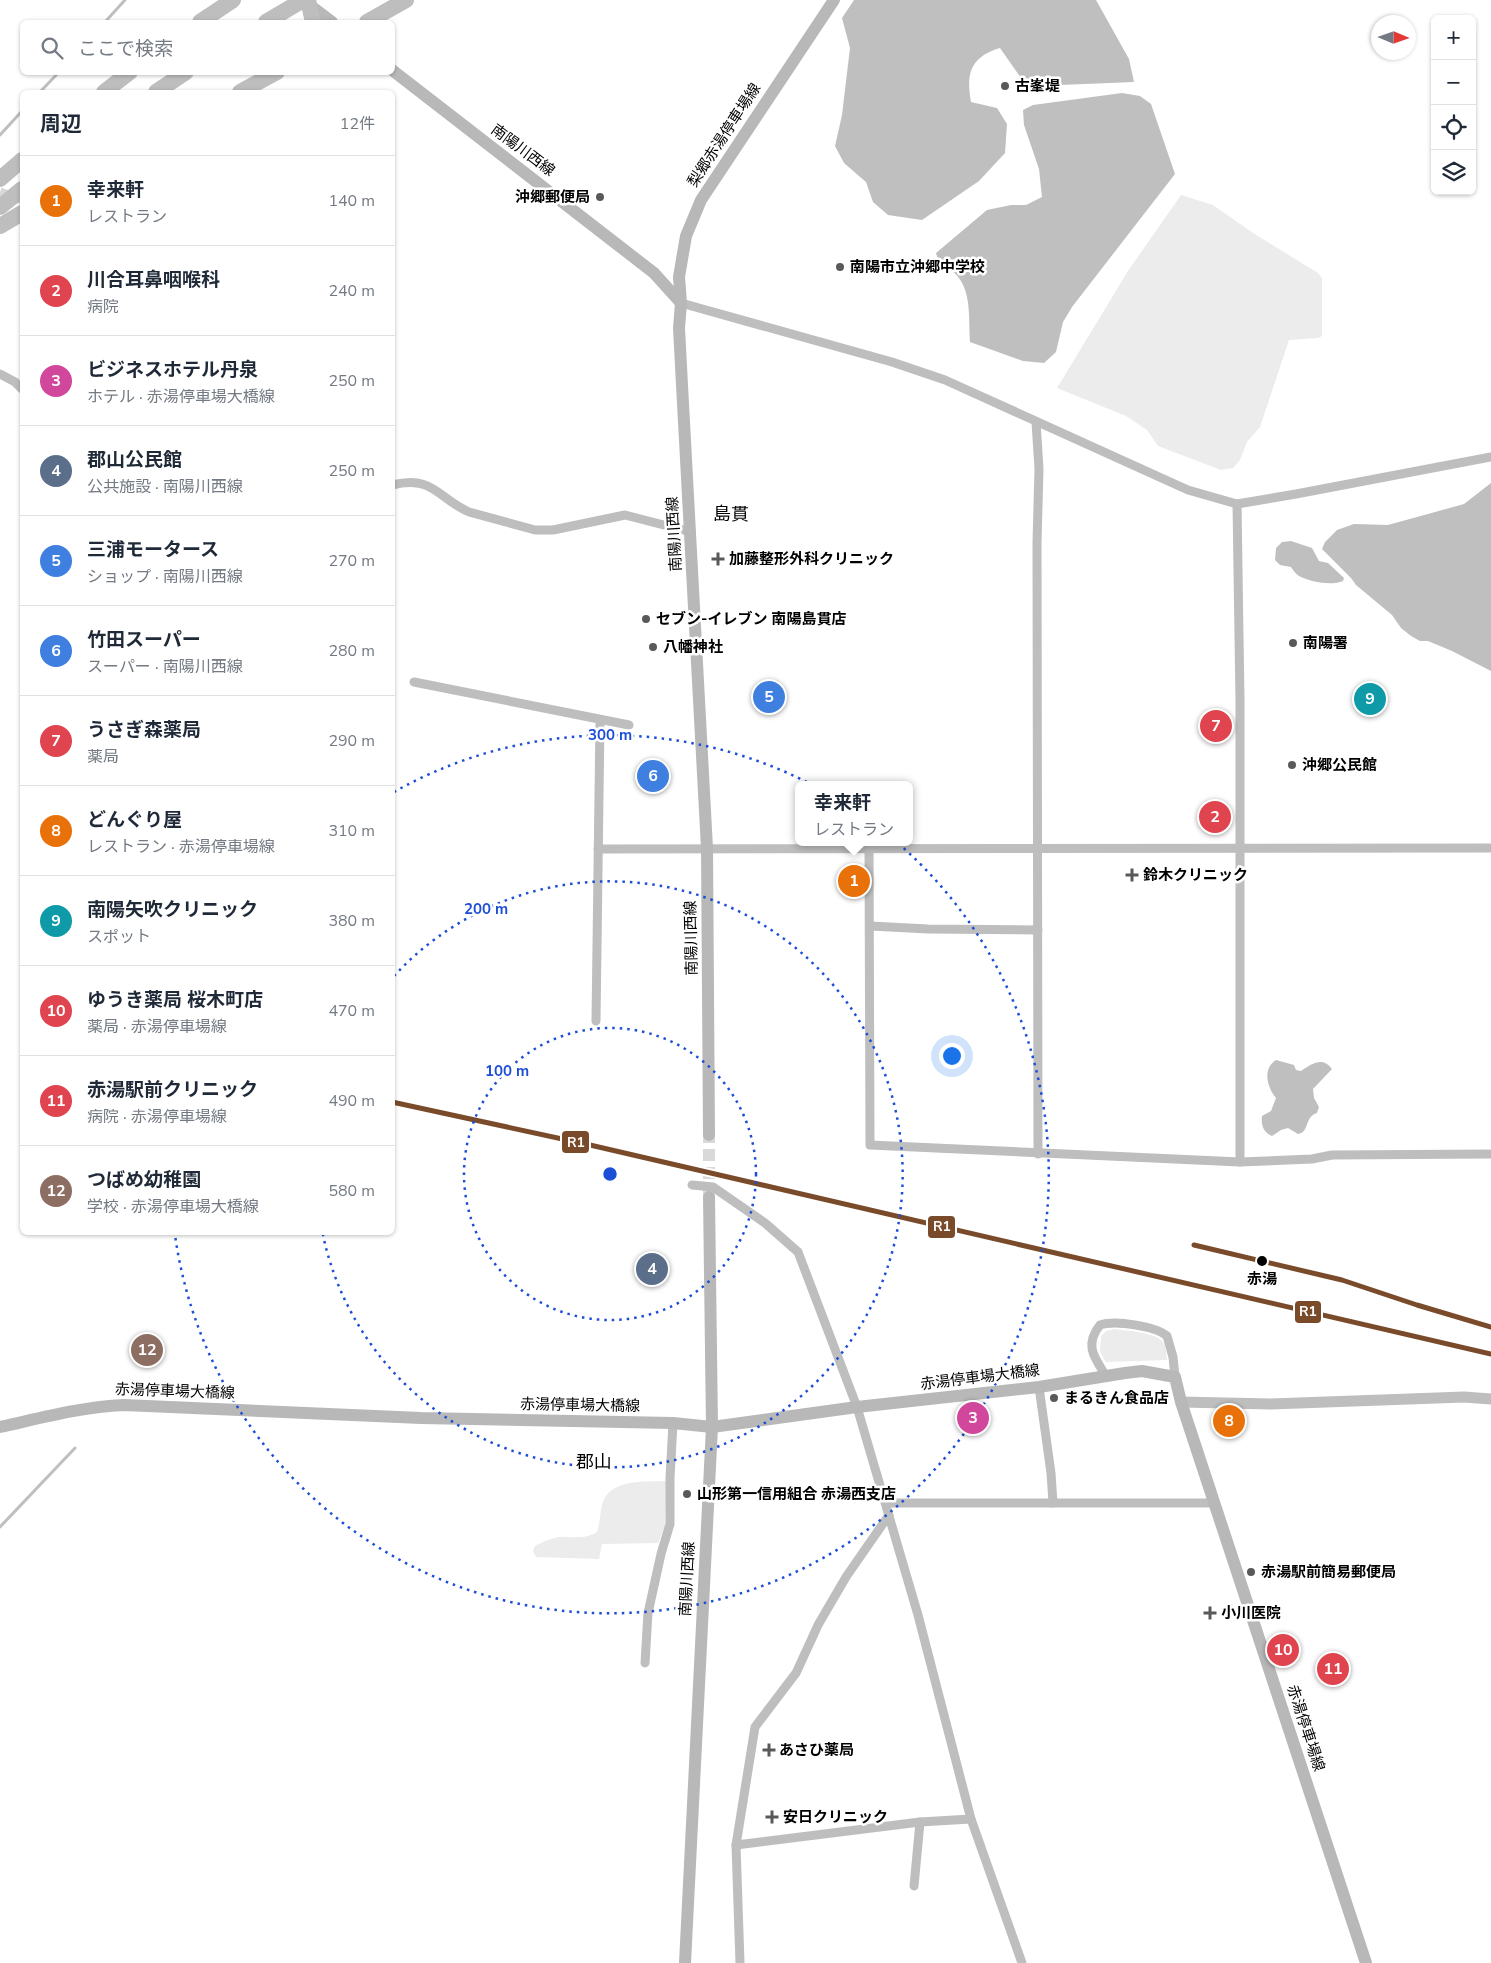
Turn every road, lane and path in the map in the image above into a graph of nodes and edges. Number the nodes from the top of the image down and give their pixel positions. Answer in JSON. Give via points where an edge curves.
{"nodes":[{"id":1,"x":233,"y":0,"type":"edge"},
{"id":2,"x":406,"y":0,"type":"edge"},
{"id":3,"x":834,"y":0,"type":"edge"},
{"id":4,"x":306,"y":1,"type":"edge"},
{"id":5,"x":271,"y":19,"type":"edge"},
{"id":6,"x":203,"y":20,"type":"edge"},
{"id":7,"x":313,"y":20,"type":"edge"},
{"id":8,"x":330,"y":20,"type":"edge"},
{"id":9,"x":371,"y":20,"type":"edge"},
{"id":10,"x":395,"y":72,"type":"edge"},
{"id":11,"x":126,"y":75,"type":"edge"},
{"id":12,"x":182,"y":75,"type":"edge"},
{"id":13,"x":271,"y":75,"type":"edge"},
{"id":14,"x":107,"y":90,"type":"edge"},
{"id":15,"x":159,"y":90,"type":"edge"},
{"id":16,"x":244,"y":90,"type":"edge"},
{"id":17,"x":20,"y":162,"type":"edge"},
{"id":18,"x":0,"y":179,"type":"edge"},
{"id":19,"x":20,"y":191,"type":"edge"},
{"id":20,"x":0,"y":207,"type":"edge"},
{"id":21,"x":20,"y":214,"type":"edge"},
{"id":22,"x":0,"y":226,"type":"edge"},
{"id":23,"x":681,"y":303,"type":"junction"},
{"id":24,"x":0,"y":374,"type":"edge"},
{"id":25,"x":20,"y":387,"type":"edge"},
{"id":26,"x":1036,"y":422,"type":"junction"},
{"id":27,"x":1491,"y":457,"type":"edge"},
{"id":28,"x":395,"y":485,"type":"edge"},
{"id":29,"x":1237,"y":504,"type":"junction"},
{"id":30,"x":690,"y":532,"type":"junction"},
{"id":31,"x":414,"y":682,"type":"dead end"},
{"id":32,"x":600,"y":720,"type":"junction"},
{"id":33,"x":629,"y":725,"type":"dead end"},
{"id":34,"x":706,"y":848,"type":"junction"},
{"id":35,"x":869,"y":848,"type":"junction"},
{"id":36,"x":1491,"y":848,"type":"edge"},
{"id":37,"x":598,"y":849,"type":"junction"},
{"id":38,"x":1038,"y":849,"type":"junction"},
{"id":39,"x":1240,"y":850,"type":"junction"},
{"id":40,"x":870,"y":926,"type":"junction"},
{"id":41,"x":1038,"y":930,"type":"junction"},
{"id":42,"x":596,"y":1021,"type":"dead end"},
{"id":43,"x":709,"y":1135,"type":"tunnel mouth"},
{"id":44,"x":1038,"y":1154,"type":"junction"},
{"id":45,"x":1491,"y":1154,"type":"edge"},
{"id":46,"x":1240,"y":1162,"type":"junction"},
{"id":47,"x":692,"y":1185,"type":"dead end"},
{"id":48,"x":709,"y":1197,"type":"tunnel mouth"},
{"id":49,"x":1106,"y":1376,"type":"junction"},
{"id":50,"x":1175,"y":1377,"type":"junction"},
{"id":51,"x":1039,"y":1387,"type":"junction"},
{"id":52,"x":1491,"y":1399,"type":"edge"},
{"id":53,"x":1181,"y":1402,"type":"junction"},
{"id":54,"x":857,"y":1407,"type":"junction"},
{"id":55,"x":673,"y":1423,"type":"junction"},
{"id":56,"x":0,"y":1427,"type":"edge"},
{"id":57,"x":712,"y":1427,"type":"junction"},
{"id":58,"x":886,"y":1503,"type":"junction"},
{"id":59,"x":1053,"y":1503,"type":"junction"},
{"id":60,"x":1214,"y":1503,"type":"junction"},
{"id":61,"x":889,"y":1515,"type":"junction"},
{"id":62,"x":645,"y":1663,"type":"dead end"},
{"id":63,"x":972,"y":1819,"type":"junction"},
{"id":64,"x":920,"y":1822,"type":"junction"},
{"id":65,"x":736,"y":1845,"type":"junction"},
{"id":66,"x":914,"y":1886,"type":"dead end"},
{"id":67,"x":685,"y":1963,"type":"edge"},
{"id":68,"x":740,"y":1963,"type":"edge"},
{"id":69,"x":1022,"y":1963,"type":"edge"},
{"id":70,"x":1366,"y":1963,"type":"edge"}],
"edges":[{"from":1,"to":6,"type":"highway"},
{"from":2,"to":9,"type":"highway"},
{"from":3,"to":23,"type":"main road","name":"梨郷赤湯停車場線","via":[[701,200],[683,249],[679,277]]},
{"from":4,"to":5,"type":"highway"},
{"from":4,"to":7,"type":"highway"},
{"from":4,"to":8,"type":"main road"},
{"from":10,"to":23,"type":"main road","name":"南陽川西線","via":[[654,273]]},
{"from":11,"to":14,"type":"highway"},
{"from":12,"to":15,"type":"highway"},
{"from":13,"to":16,"type":"highway"},
{"from":17,"to":18,"type":"highway"},
{"from":19,"to":20,"type":"highway"},
{"from":21,"to":22,"type":"highway"},
{"from":23,"to":26,"type":"street","via":[[910,368],[945,380]]},
{"from":23,"to":30,"type":"main road","name":"南陽川西線","via":[[679,328]]},
{"from":24,"to":25,"type":"street"},
{"from":26,"to":29,"type":"street","via":[[1188,490]]},
{"from":26,"to":38,"type":"street","via":[[1039,469]]},
{"from":27,"to":29,"type":"street"},
{"from":28,"to":30,"type":"street","via":[[415,482],[427,485],[469,512],[535,530],[553,530],[625,515]]},
{"from":29,"to":39,"type":"street"},
{"from":30,"to":34,"type":"main road","name":"南陽川西線"},
{"from":31,"to":32,"type":"street"},
{"from":32,"to":33,"type":"street"},
{"from":32,"to":37,"type":"street"},
{"from":34,"to":35,"type":"street"},
{"from":34,"to":37,"type":"street"},
{"from":34,"to":43,"type":"main road","name":"南陽川西線"},
{"from":35,"to":38,"type":"street"},
{"from":35,"to":40,"type":"street"},
{"from":36,"to":39,"type":"street"},
{"from":37,"to":42,"type":"street"},
{"from":38,"to":39,"type":"street"},
{"from":38,"to":41,"type":"street"},
{"from":39,"to":46,"type":"street"},
{"from":40,"to":41,"type":"street"},
{"from":40,"to":44,"type":"street","via":[[870,1145]]},
{"from":41,"to":44,"type":"street"},
{"from":44,"to":46,"type":"street"},
{"from":45,"to":46,"type":"street","via":[[1332,1155],[1312,1160]]},
{"from":47,"to":54,"type":"street","via":[[713,1187],[765,1223],[798,1252]]},
{"from":48,"to":57,"type":"main road","name":"南陽川西線"},
{"from":49,"to":50,"type":"main road","name":"赤湯停車場大橋線","via":[[1142,1371]]},
{"from":49,"to":50,"type":"street","via":[[1093,1355],[1092,1340],[1100,1325],[1114,1322],[1167,1336]]},
{"from":49,"to":51,"type":"main road","name":"赤湯停車場大橋線"},
{"from":50,"to":53,"type":"main road","name":"赤湯停車場線"},
{"from":51,"to":54,"type":"main road","name":"赤湯停車場大橋線"},
{"from":51,"to":59,"type":"street"},
{"from":52,"to":53,"type":"street","via":[[1464,1397],[1271,1404]]},
{"from":53,"to":60,"type":"main road","name":"赤湯停車場線"},
{"from":54,"to":57,"type":"main road","name":"赤湯停車場大橋線"},
{"from":54,"to":58,"type":"street"},
{"from":55,"to":56,"type":"main road","name":"赤湯停車場大橋線","via":[[421,1418],[124,1405],[64,1412]]},
{"from":55,"to":57,"type":"main road","name":"赤湯停車場大橋線"},
{"from":55,"to":62,"type":"street","via":[[670,1524],[648,1614]]},
{"from":57,"to":67,"type":"main road","name":"南陽川西線"},
{"from":58,"to":59,"type":"street"},
{"from":58,"to":61,"type":"street"},
{"from":59,"to":60,"type":"street"},
{"from":60,"to":70,"type":"main road","name":"赤湯停車場線"},
{"from":61,"to":63,"type":"street"},
{"from":61,"to":65,"type":"street","via":[[846,1577],[818,1625],[796,1673],[755,1727]]},
{"from":63,"to":64,"type":"street"},
{"from":63,"to":69,"type":"street"},
{"from":64,"to":65,"type":"street"},
{"from":64,"to":66,"type":"street"},
{"from":65,"to":68,"type":"street"}]}
